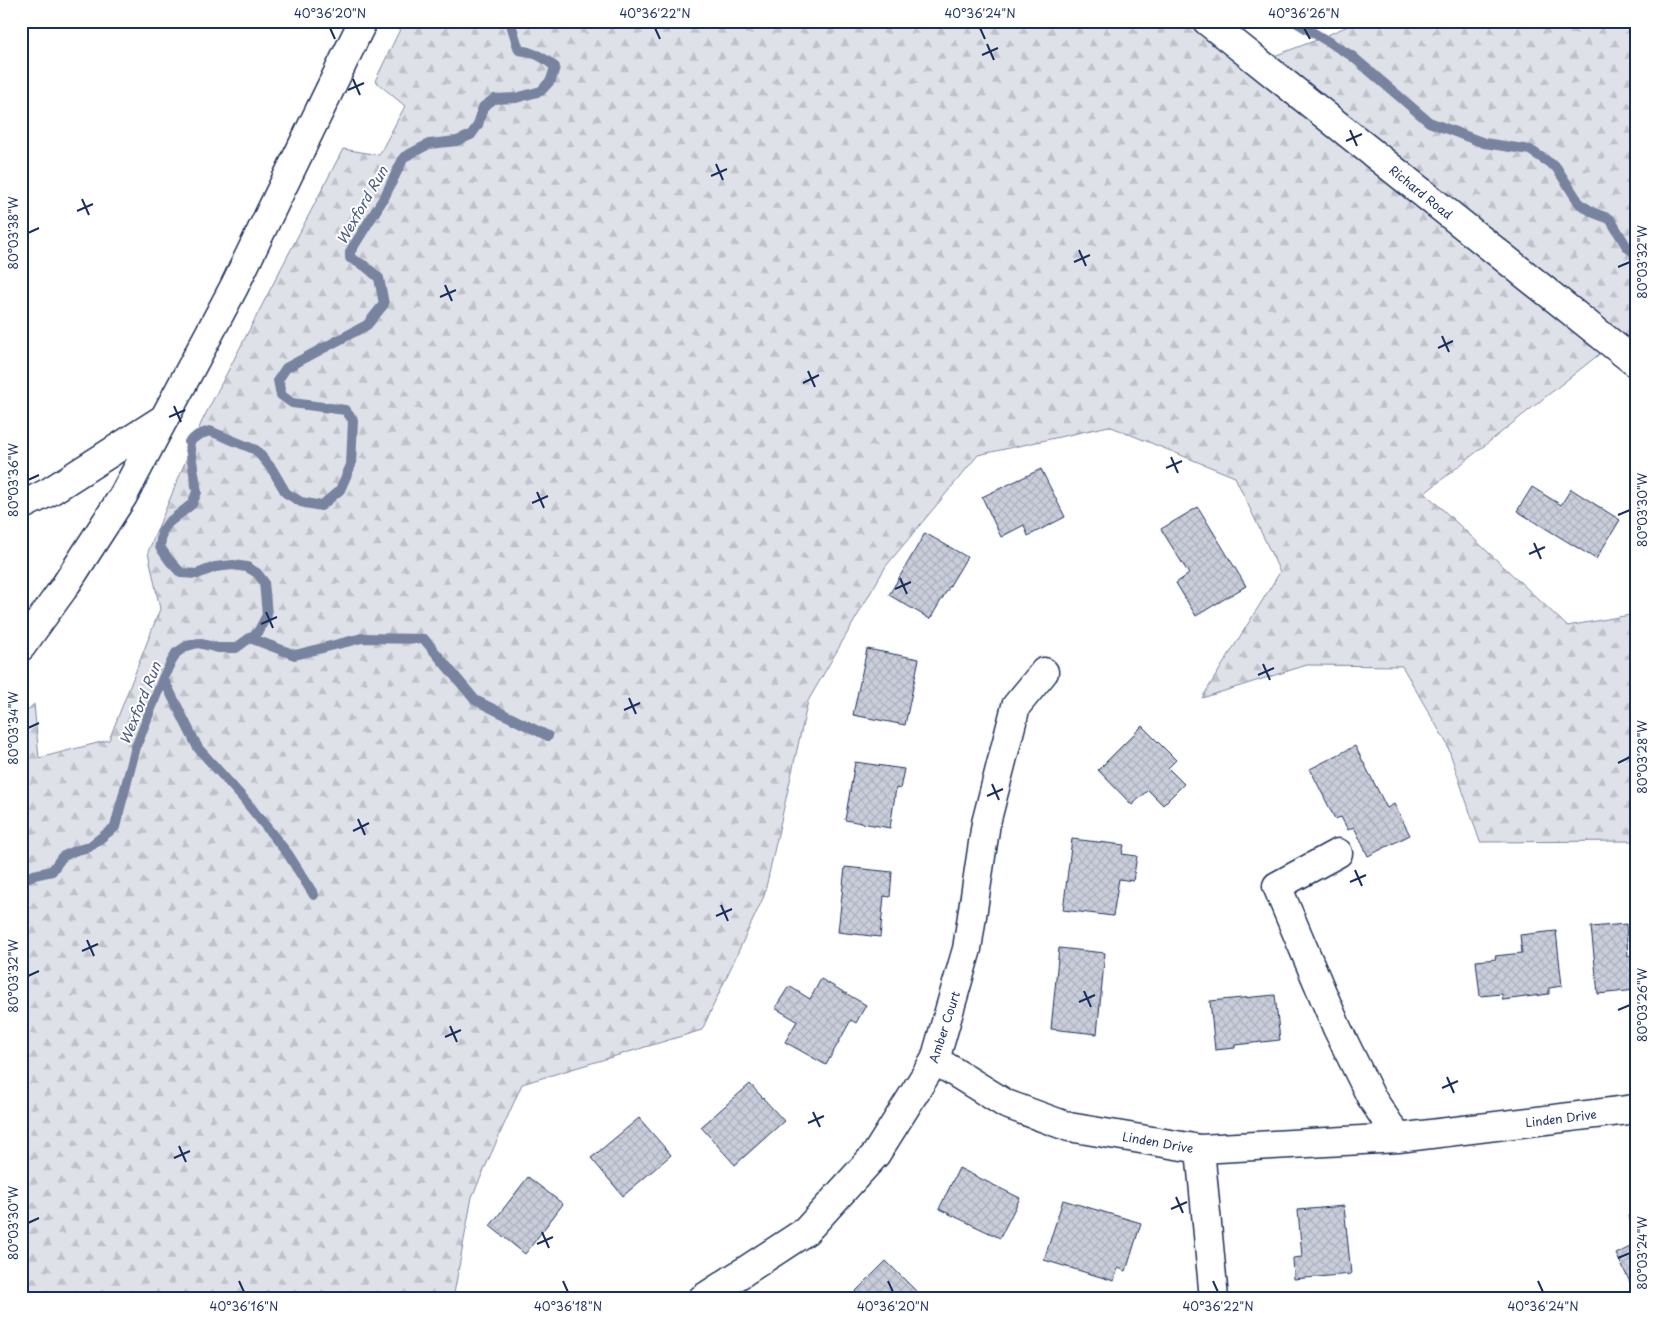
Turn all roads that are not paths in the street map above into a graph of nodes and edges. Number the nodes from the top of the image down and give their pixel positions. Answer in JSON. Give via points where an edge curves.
{"nodes":[{"id":1,"x":363,"y":21,"type":"edge"},
{"id":2,"x":1207,"y":21,"type":"edge"},
{"id":3,"x":1636,"y":363,"type":"edge"},
{"id":4,"x":164,"y":418,"type":"junction"},
{"id":5,"x":21,"y":506,"type":"edge"},
{"id":6,"x":21,"y":647,"type":"edge"},
{"id":7,"x":1044,"y":672,"type":"dead end"},
{"id":8,"x":1338,"y":853,"type":"dead end"},
{"id":9,"x":935,"y":1060,"type":"junction"},
{"id":10,"x":1636,"y":1109,"type":"edge"},
{"id":11,"x":1398,"y":1138,"type":"junction"},
{"id":12,"x":1200,"y":1149,"type":"junction"},
{"id":13,"x":702,"y":1299,"type":"edge"},
{"id":14,"x":1214,"y":1299,"type":"edge"}],
"edges":[{"from":1,"to":4,"type":"street","via":[[234,287]]},
{"from":2,"to":3,"type":"street","name":"Richard Road"},
{"from":4,"to":5,"type":"street","via":[[49,492]]},
{"from":4,"to":6,"type":"street","via":[[123,496]]},
{"from":7,"to":9,"type":"street","name":"Amber Court","via":[[1016,706],[986,823],[967,949]]},
{"from":8,"to":11,"type":"street","via":[[1277,886],[1337,1028],[1371,1096]]},
{"from":9,"to":12,"type":"street","name":"Linden Drive","via":[[1006,1104],[1069,1127]]},
{"from":9,"to":13,"type":"street","name":"Amber Court","via":[[876,1154],[806,1231]]},
{"from":10,"to":11,"type":"street","name":"Linden Drive"},
{"from":11,"to":12,"type":"street","name":"Linden Drive"},
{"from":12,"to":14,"type":"street"}]}
